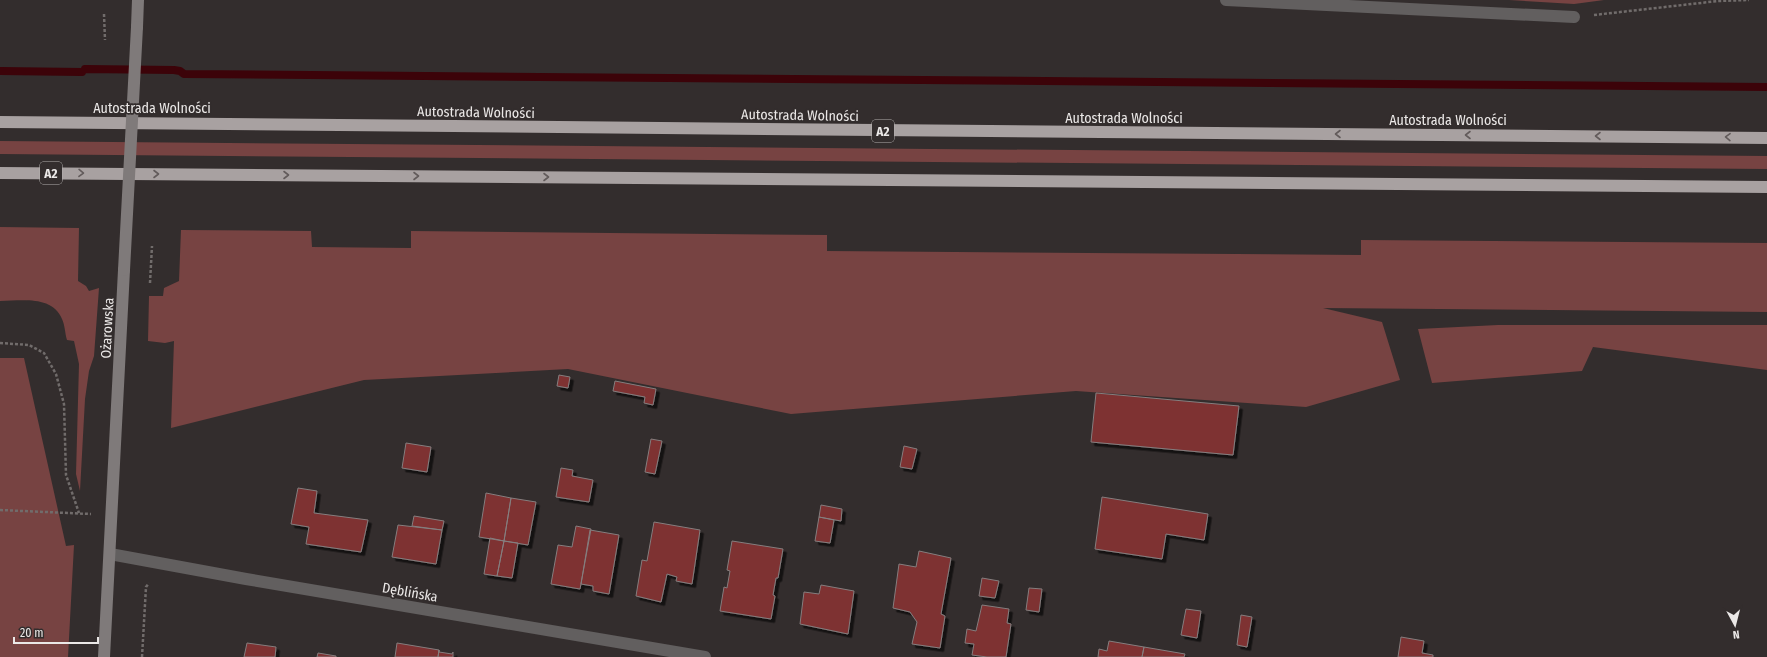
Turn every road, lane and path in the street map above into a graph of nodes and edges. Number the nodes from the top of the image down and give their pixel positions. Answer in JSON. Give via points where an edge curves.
{"nodes":[{"id":1,"x":138,"y":0,"type":"edge"},
{"id":2,"x":1226,"y":0,"type":"edge"},
{"id":3,"x":1748,"y":0,"type":"edge"},
{"id":4,"x":104,"y":14,"type":"dead end"},
{"id":5,"x":1574,"y":17,"type":"joint"},
{"id":6,"x":105,"y":40,"type":"dead end"},
{"id":7,"x":0,"y":122,"type":"edge"},
{"id":8,"x":1767,"y":138,"type":"edge"},
{"id":9,"x":0,"y":173,"type":"edge"},
{"id":10,"x":1767,"y":187,"type":"edge"},
{"id":11,"x":152,"y":246,"type":"dead end"},
{"id":12,"x":150,"y":283,"type":"dead end"},
{"id":13,"x":0,"y":343,"type":"edge"},
{"id":14,"x":0,"y":510,"type":"edge"},
{"id":15,"x":78,"y":513,"type":"junction"},
{"id":16,"x":112,"y":515,"type":"junction"},
{"id":17,"x":110,"y":554,"type":"junction"},
{"id":18,"x":150,"y":582,"type":"dead end"},
{"id":19,"x":104,"y":657,"type":"edge"},
{"id":20,"x":142,"y":657,"type":"edge"},
{"id":21,"x":705,"y":657,"type":"edge"}],
"edges":[{"from":1,"to":16,"type":"street","name":"Ożarowska","bridge":true},
{"from":2,"to":5,"type":"street"},
{"from":3,"to":5,"type":"path"},
{"from":4,"to":6,"type":"path"},
{"from":8,"to":7,"type":"highway","name":"Autostrada Wolności","number":"A2","one_way":true},
{"from":9,"to":10,"type":"highway","number":"A2","one_way":true},
{"from":11,"to":12,"type":"path"},
{"from":13,"to":15,"type":"path","via":[[30,345],[44,353],[56,374],[64,404],[66,475]]},
{"from":14,"to":15,"type":"path"},
{"from":15,"to":16,"type":"path"},
{"from":16,"to":17,"type":"street","name":"Ożarowska"},
{"from":17,"to":19,"type":"street","name":"Ożarowska"},
{"from":17,"to":21,"type":"street","name":"Dęblińska"},
{"from":18,"to":20,"type":"path","via":[[146,587]]}]}
